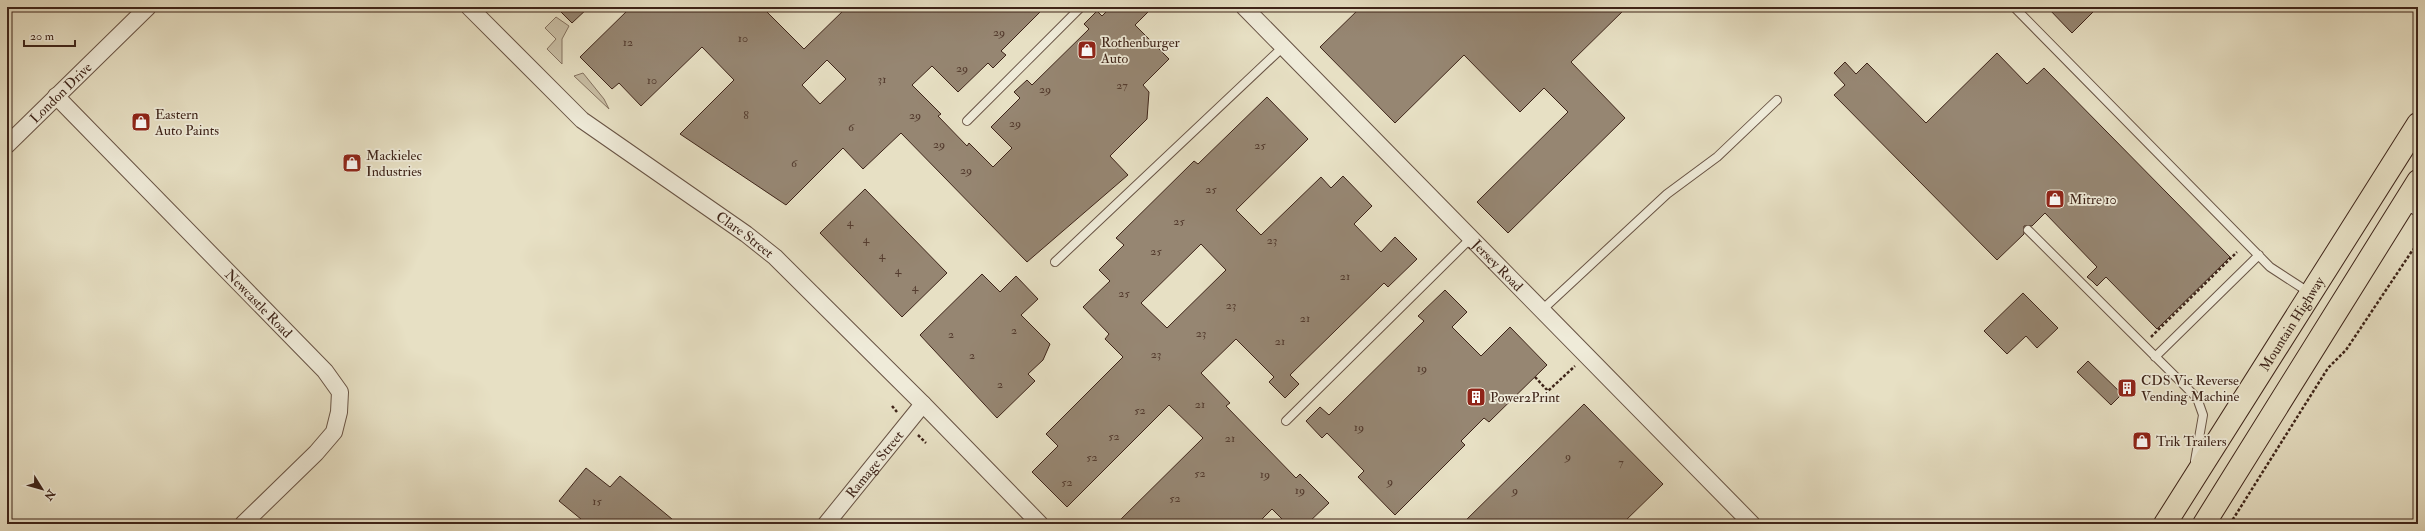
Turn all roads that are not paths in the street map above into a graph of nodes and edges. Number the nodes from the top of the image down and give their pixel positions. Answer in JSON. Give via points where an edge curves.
{"nodes":[{"id":1,"x":148,"y":7,"type":"edge"},
{"id":2,"x":469,"y":7,"type":"edge"},
{"id":3,"x":1081,"y":7,"type":"edge"},
{"id":4,"x":1244,"y":7,"type":"edge"},
{"id":5,"x":2014,"y":7,"type":"edge"},
{"id":6,"x":1283,"y":47,"type":"junction"},
{"id":7,"x":56,"y":96,"type":"junction"},
{"id":8,"x":1778,"y":100,"type":"dead end"},
{"id":9,"x":967,"y":121,"type":"dead end"},
{"id":10,"x":2418,"y":124,"type":"edge"},
{"id":11,"x":7,"y":145,"type":"edge"},
{"id":12,"x":2418,"y":181,"type":"edge"},
{"id":13,"x":2411,"y":208,"type":"edge"},
{"id":14,"x":2030,"y":233,"type":"dead end"},
{"id":15,"x":1471,"y":238,"type":"junction"},
{"id":16,"x":2258,"y":255,"type":"junction"},
{"id":17,"x":1055,"y":262,"type":"dead end"},
{"id":18,"x":2311,"y":294,"type":"junction"},
{"id":19,"x":1542,"y":310,"type":"junction"},
{"id":20,"x":2338,"y":311,"type":"junction"},
{"id":21,"x":2155,"y":357,"type":"junction"},
{"id":22,"x":923,"y":404,"type":"junction"},
{"id":23,"x":1286,"y":421,"type":"dead end"},
{"id":24,"x":2189,"y":487,"type":"junction"},
{"id":25,"x":243,"y":524,"type":"edge"},
{"id":26,"x":826,"y":524,"type":"edge"},
{"id":27,"x":1040,"y":524,"type":"edge"},
{"id":28,"x":1752,"y":524,"type":"edge"},
{"id":29,"x":2165,"y":524,"type":"edge"},
{"id":30,"x":2204,"y":524,"type":"edge"}],
"edges":[{"from":1,"to":7,"type":"street","name":"London Drive"},
{"from":2,"to":22,"type":"street","name":"Clare Street","via":[[582,120],[775,257]]},
{"from":3,"to":9,"type":"lane"},
{"from":4,"to":6,"type":"street","name":"Jersey Road"},
{"from":5,"to":16,"type":"lane"},
{"from":6,"to":15,"type":"street","name":"Jersey Road"},
{"from":6,"to":17,"type":"lane"},
{"from":7,"to":11,"type":"street","name":"London Drive"},
{"from":7,"to":25,"type":"street","name":"Newcastle Road","via":[[325,371],[340,392],[334,432]]},
{"from":8,"to":19,"type":"lane","via":[[1717,157],[1667,194]]},
{"from":10,"to":18,"type":"main road","name":"Mountain Highway"},
{"from":12,"to":13,"type":"main road"},
{"from":13,"to":20,"type":"main road"},
{"from":14,"to":21,"type":"lane"},
{"from":15,"to":19,"type":"street","name":"Jersey Road"},
{"from":15,"to":23,"type":"lane"},
{"from":16,"to":18,"type":"lane","via":[[2277,272]]},
{"from":16,"to":21,"type":"lane"},
{"from":18,"to":20,"type":"main road"},
{"from":18,"to":24,"type":"main road","name":"Mountain Highway"},
{"from":19,"to":28,"type":"street","name":"Jersey Road"},
{"from":20,"to":30,"type":"main road"},
{"from":21,"to":24,"type":"lane","via":[[2197,398],[2203,414],[2200,441]]},
{"from":22,"to":26,"type":"street","name":"Ramage Street"},
{"from":22,"to":27,"type":"street","name":"Clare Street"},
{"from":24,"to":29,"type":"main road","name":"Mountain Highway"}]}
